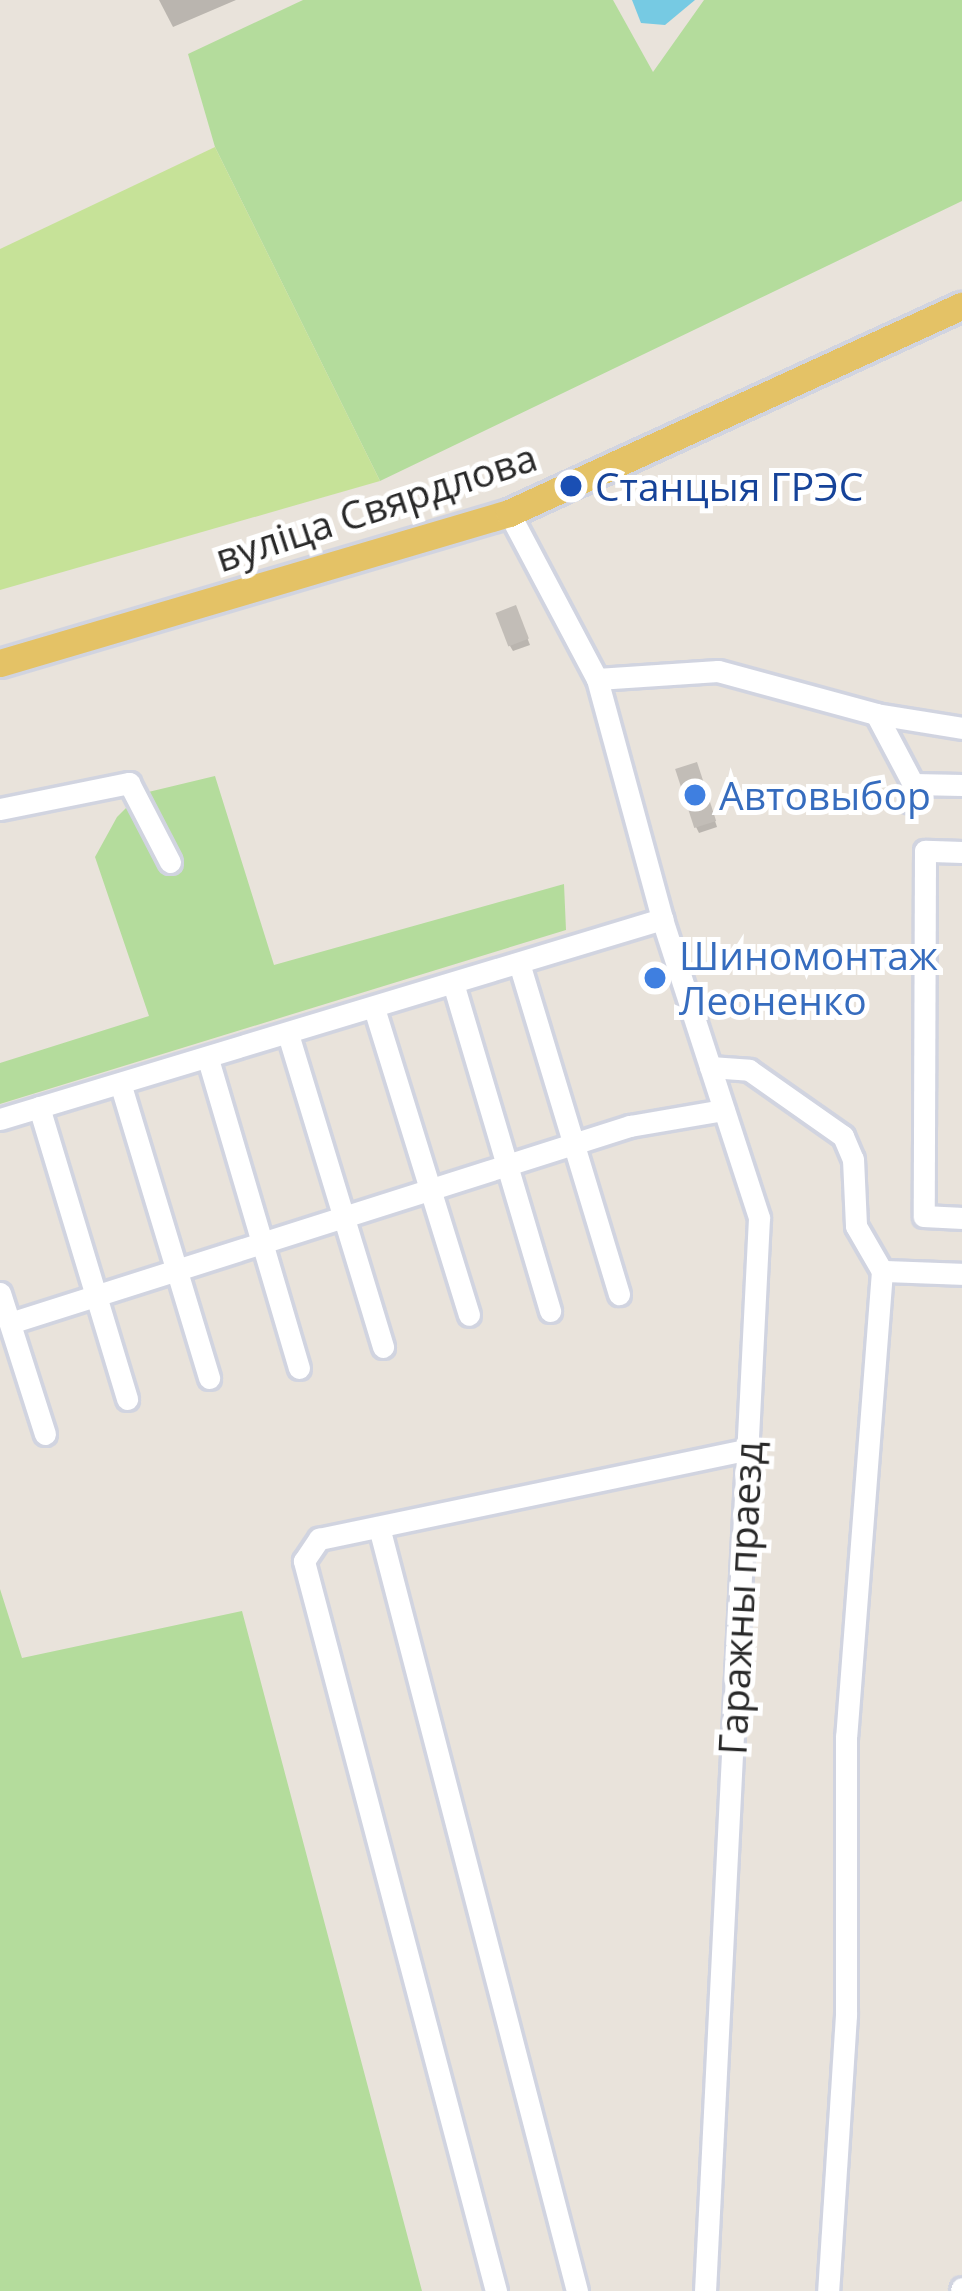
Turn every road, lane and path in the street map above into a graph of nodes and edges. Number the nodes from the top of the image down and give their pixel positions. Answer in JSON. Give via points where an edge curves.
{"nodes":[{"id":1,"x":962,"y":307,"type":"edge"},
{"id":2,"x":509,"y":513,"type":"junction"},
{"id":3,"x":0,"y":663,"type":"edge"},
{"id":4,"x":598,"y":679,"type":"junction"},
{"id":5,"x":876,"y":715,"type":"junction"},
{"id":6,"x":962,"y":728,"type":"edge"},
{"id":7,"x":962,"y":785,"type":"edge"},
{"id":8,"x":0,"y":809,"type":"edge"},
{"id":9,"x":962,"y":852,"type":"edge"},
{"id":10,"x":170,"y":862,"type":"dead end"},
{"id":11,"x":662,"y":919,"type":"junction"},
{"id":12,"x":519,"y":963,"type":"junction"},
{"id":13,"x":453,"y":983,"type":"junction"},
{"id":14,"x":374,"y":1008,"type":"junction"},
{"id":15,"x":288,"y":1034,"type":"junction"},
{"id":16,"x":208,"y":1059,"type":"junction"},
{"id":17,"x":710,"y":1067,"type":"junction"},
{"id":18,"x":121,"y":1086,"type":"junction"},
{"id":19,"x":39,"y":1107,"type":"junction"},
{"id":20,"x":724,"y":1110,"type":"junction"},
{"id":21,"x":0,"y":1119,"type":"edge"},
{"id":22,"x":573,"y":1144,"type":"junction"},
{"id":23,"x":507,"y":1164,"type":"junction"},
{"id":24,"x":430,"y":1188,"type":"junction"},
{"id":25,"x":343,"y":1215,"type":"junction"},
{"id":26,"x":962,"y":1218,"type":"edge"},
{"id":27,"x":262,"y":1241,"type":"junction"},
{"id":28,"x":176,"y":1268,"type":"junction"},
{"id":29,"x":883,"y":1271,"type":"junction"},
{"id":30,"x":962,"y":1274,"type":"edge"},
{"id":31,"x":0,"y":1293,"type":"edge"},
{"id":32,"x":98,"y":1293,"type":"junction"},
{"id":33,"x":619,"y":1294,"type":"dead end"},
{"id":34,"x":550,"y":1311,"type":"dead end"},
{"id":35,"x":470,"y":1315,"type":"dead end"},
{"id":36,"x":10,"y":1323,"type":"junction"},
{"id":37,"x":383,"y":1347,"type":"dead end"},
{"id":38,"x":299,"y":1368,"type":"dead end"},
{"id":39,"x":208,"y":1378,"type":"dead end"},
{"id":40,"x":127,"y":1399,"type":"dead end"},
{"id":41,"x":44,"y":1434,"type":"dead end"},
{"id":42,"x":748,"y":1449,"type":"junction"},
{"id":43,"x":379,"y":1527,"type":"junction"},
{"id":44,"x":496,"y":2291,"type":"edge"},
{"id":45,"x":577,"y":2291,"type":"edge"},
{"id":46,"x":705,"y":2291,"type":"edge"},
{"id":47,"x":828,"y":2291,"type":"edge"}],
"edges":[{"from":1,"to":2,"type":"main road","name":"вуліца Свярдлова"},
{"from":2,"to":3,"type":"main road","name":"вуліца Свярдлова"},
{"from":2,"to":4,"type":"lane","name":"Гаражны праезд"},
{"from":4,"to":5,"type":"lane","via":[[718,671]]},
{"from":4,"to":11,"type":"lane","name":"Гаражны праезд"},
{"from":5,"to":6,"type":"lane"},
{"from":5,"to":7,"type":"lane","via":[[911,793]]},
{"from":8,"to":10,"type":"lane","via":[[129,783]]},
{"from":9,"to":26,"type":"lane","via":[[925,851],[924,1011],[924,1216]]},
{"from":11,"to":12,"type":"lane"},
{"from":11,"to":17,"type":"lane","name":"Гаражны праезд"},
{"from":12,"to":13,"type":"lane"},
{"from":12,"to":22,"type":"lane"},
{"from":13,"to":14,"type":"lane"},
{"from":13,"to":23,"type":"lane"},
{"from":14,"to":15,"type":"lane"},
{"from":14,"to":24,"type":"lane"},
{"from":15,"to":16,"type":"lane"},
{"from":15,"to":25,"type":"lane"},
{"from":16,"to":18,"type":"lane"},
{"from":16,"to":27,"type":"lane"},
{"from":17,"to":20,"type":"lane","name":"Гаражны праезд"},
{"from":17,"to":29,"type":"lane","via":[[749,1070],[843,1136],[854,1160],[856,1226]]},
{"from":18,"to":19,"type":"lane"},
{"from":18,"to":28,"type":"lane"},
{"from":19,"to":21,"type":"lane"},
{"from":19,"to":32,"type":"lane"},
{"from":20,"to":22,"type":"lane"},
{"from":20,"to":42,"type":"lane","name":"Гаражны праезд","via":[[759,1218]]},
{"from":22,"to":23,"type":"lane"},
{"from":22,"to":33,"type":"lane"},
{"from":23,"to":24,"type":"lane"},
{"from":23,"to":34,"type":"lane"},
{"from":24,"to":25,"type":"lane"},
{"from":24,"to":35,"type":"lane"},
{"from":25,"to":27,"type":"lane"},
{"from":25,"to":37,"type":"lane"},
{"from":27,"to":28,"type":"lane"},
{"from":27,"to":38,"type":"lane"},
{"from":28,"to":32,"type":"lane"},
{"from":28,"to":39,"type":"lane"},
{"from":29,"to":30,"type":"lane"},
{"from":29,"to":47,"type":"lane","via":[[845,1736],[846,2015]]},
{"from":31,"to":36,"type":"lane"},
{"from":32,"to":36,"type":"lane"},
{"from":32,"to":40,"type":"lane"},
{"from":36,"to":41,"type":"lane"},
{"from":42,"to":43,"type":"lane"},
{"from":42,"to":46,"type":"lane","name":"Гаражны праезд"},
{"from":43,"to":44,"type":"lane","via":[[319,1539],[304,1561]]},
{"from":43,"to":45,"type":"lane"}]}
